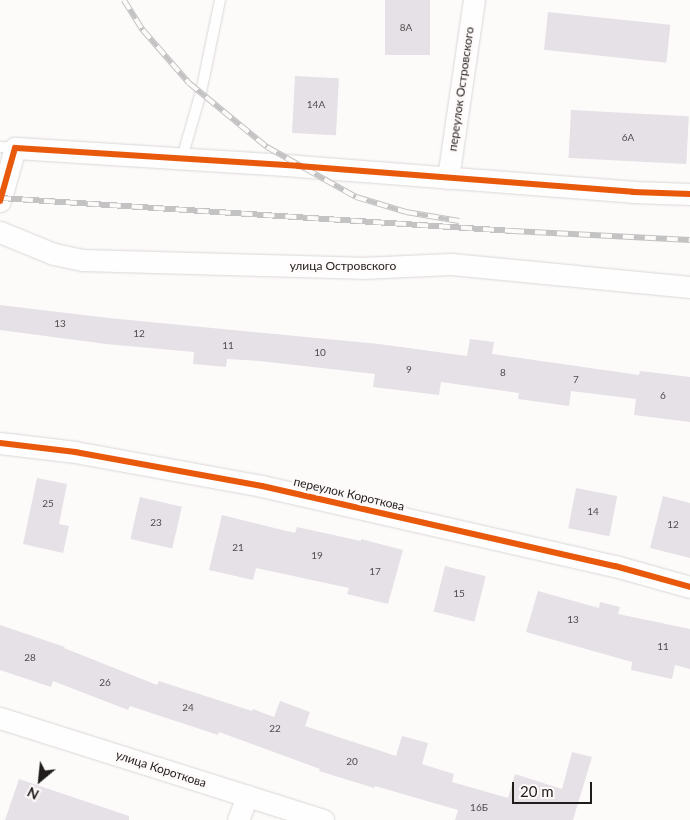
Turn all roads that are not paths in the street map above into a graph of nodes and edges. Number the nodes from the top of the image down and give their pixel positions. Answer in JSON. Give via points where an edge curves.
{"nodes":[{"id":1,"x":220,"y":0,"type":"edge"},
{"id":2,"x":474,"y":0,"type":"edge"},
{"id":3,"x":8,"y":147,"type":"edge"},
{"id":4,"x":182,"y":158,"type":"junction"},
{"id":5,"x":448,"y":178,"type":"junction"},
{"id":6,"x":690,"y":194,"type":"edge"},
{"id":7,"x":0,"y":201,"type":"edge"},
{"id":8,"x":0,"y":232,"type":"edge"},
{"id":9,"x":690,"y":287,"type":"edge"},
{"id":10,"x":0,"y":443,"type":"edge"},
{"id":11,"x":690,"y":587,"type":"edge"},
{"id":12,"x":0,"y":718,"type":"edge"},
{"id":13,"x":247,"y":796,"type":"junction"},
{"id":14,"x":238,"y":820,"type":"edge"},
{"id":15,"x":322,"y":820,"type":"edge"}],
"edges":[{"from":1,"to":4,"type":"lane","via":[[201,92]]},
{"from":2,"to":5,"type":"street","name":"переулок Островского"},
{"from":3,"to":4,"type":"street"},
{"from":3,"to":7,"type":"street"},
{"from":4,"to":5,"type":"street"},
{"from":5,"to":6,"type":"street"},
{"from":8,"to":9,"type":"street","name":"улица Островского","via":[[54,254],[82,260],[361,268],[451,264]]},
{"from":10,"to":11,"type":"street","name":"переулок Короткова","via":[[75,452],[262,486],[606,564]]},
{"from":12,"to":13,"type":"street","name":"улица Короткова"},
{"from":13,"to":14,"type":"street"},
{"from":13,"to":15,"type":"street","name":"улица Короткова"}]}
